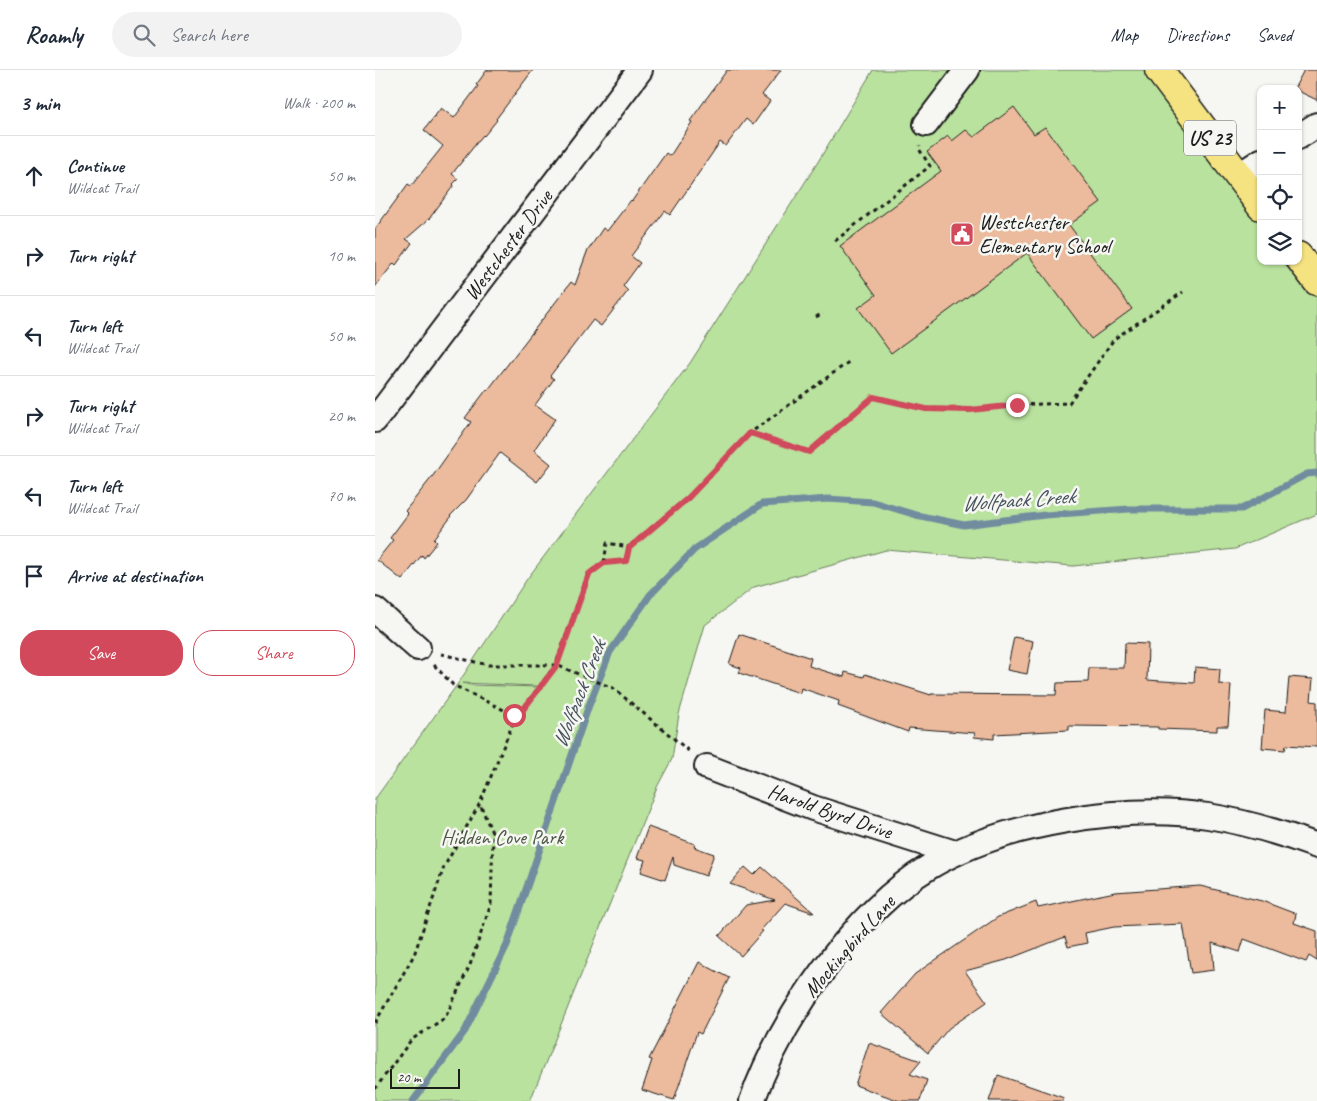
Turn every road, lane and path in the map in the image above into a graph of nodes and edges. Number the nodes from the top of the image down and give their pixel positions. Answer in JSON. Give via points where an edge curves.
{"nodes":[{"id":1,"x":640,"y":70,"type":"edge"},
{"id":2,"x":967,"y":70,"type":"edge"},
{"id":3,"x":1159,"y":70,"type":"edge"},
{"id":4,"x":926,"y":124,"type":"joint"},
{"id":5,"x":1317,"y":125,"type":"edge"},
{"id":6,"x":1302,"y":134,"type":"edge"},
{"id":7,"x":1257,"y":164,"type":"edge"},
{"id":8,"x":1238,"y":176,"type":"junction"},
{"id":9,"x":1257,"y":201,"type":"edge"},
{"id":10,"x":835,"y":240,"type":"dead end"},
{"id":11,"x":1302,"y":261,"type":"edge"},
{"id":12,"x":1317,"y":281,"type":"edge"},
{"id":13,"x":1183,"y":292,"type":"dead end"},
{"id":14,"x":823,"y":313,"type":"dead end"},
{"id":15,"x":816,"y":317,"type":"dead end"},
{"id":16,"x":850,"y":360,"type":"dead end"},
{"id":17,"x":375,"y":420,"type":"edge"},
{"id":18,"x":750,"y":433,"type":"junction"},
{"id":19,"x":629,"y":548,"type":"junction"},
{"id":20,"x":604,"y":563,"type":"junction"},
{"id":21,"x":375,"y":610,"type":"edge"},
{"id":22,"x":418,"y":648,"type":"junction"},
{"id":23,"x":557,"y":665,"type":"junction"},
{"id":24,"x":513,"y":723,"type":"junction"},
{"id":25,"x":707,"y":767,"type":"joint"},
{"id":26,"x":480,"y":803,"type":"junction"},
{"id":27,"x":1317,"y":846,"type":"edge"},
{"id":28,"x":955,"y":853,"type":"junction"},
{"id":29,"x":375,"y":1023,"type":"edge"},
{"id":30,"x":375,"y":1089,"type":"edge"},
{"id":31,"x":756,"y":1100,"type":"edge"}],
"edges":[{"from":1,"to":17,"type":"street","name":"Westchester Drive"},
{"from":2,"to":4,"type":"street"},
{"from":3,"to":8,"type":"highway","number":"US 23"},
{"from":4,"to":10,"type":"path","via":[[919,149],[931,166]]},
{"from":5,"to":6,"type":"street"},
{"from":7,"to":8,"type":"street"},
{"from":8,"to":9,"type":"highway","number":"US 23"},
{"from":11,"to":12,"type":"highway"},
{"from":13,"to":18,"type":"path","via":[[1114,339],[1069,403],[970,410],[926,409],[873,397],[809,452]]},
{"from":14,"to":15,"type":"path"},
{"from":16,"to":18,"type":"path"},
{"from":18,"to":19,"type":"path","via":[[688,498]]},
{"from":19,"to":20,"type":"path","via":[[626,561]]},
{"from":19,"to":20,"type":"path","via":[[607,542]]},
{"from":20,"to":23,"type":"path","via":[[589,574]]},
{"from":21,"to":22,"type":"street"},
{"from":22,"to":23,"type":"path","via":[[488,665]]},
{"from":22,"to":24,"type":"path","via":[[453,685],[514,715]]},
{"from":23,"to":24,"type":"path"},
{"from":23,"to":25,"type":"path","via":[[613,688]]},
{"from":24,"to":26,"type":"path"},
{"from":25,"to":28,"type":"street","name":"Harold Byrd Drive","via":[[813,808]]},
{"from":26,"to":29,"type":"path","via":[[445,867],[414,955]]},
{"from":26,"to":30,"type":"path","via":[[493,835],[491,904],[470,965],[445,1018],[411,1040]]},
{"from":27,"to":28,"type":"street","name":"Mockingbird Lane","via":[[1243,823],[1206,816],[1145,813],[1074,819],[995,838]]},
{"from":28,"to":31,"type":"street","name":"Mockingbird Lane","via":[[906,882],[844,945],[785,1028]]}]}
